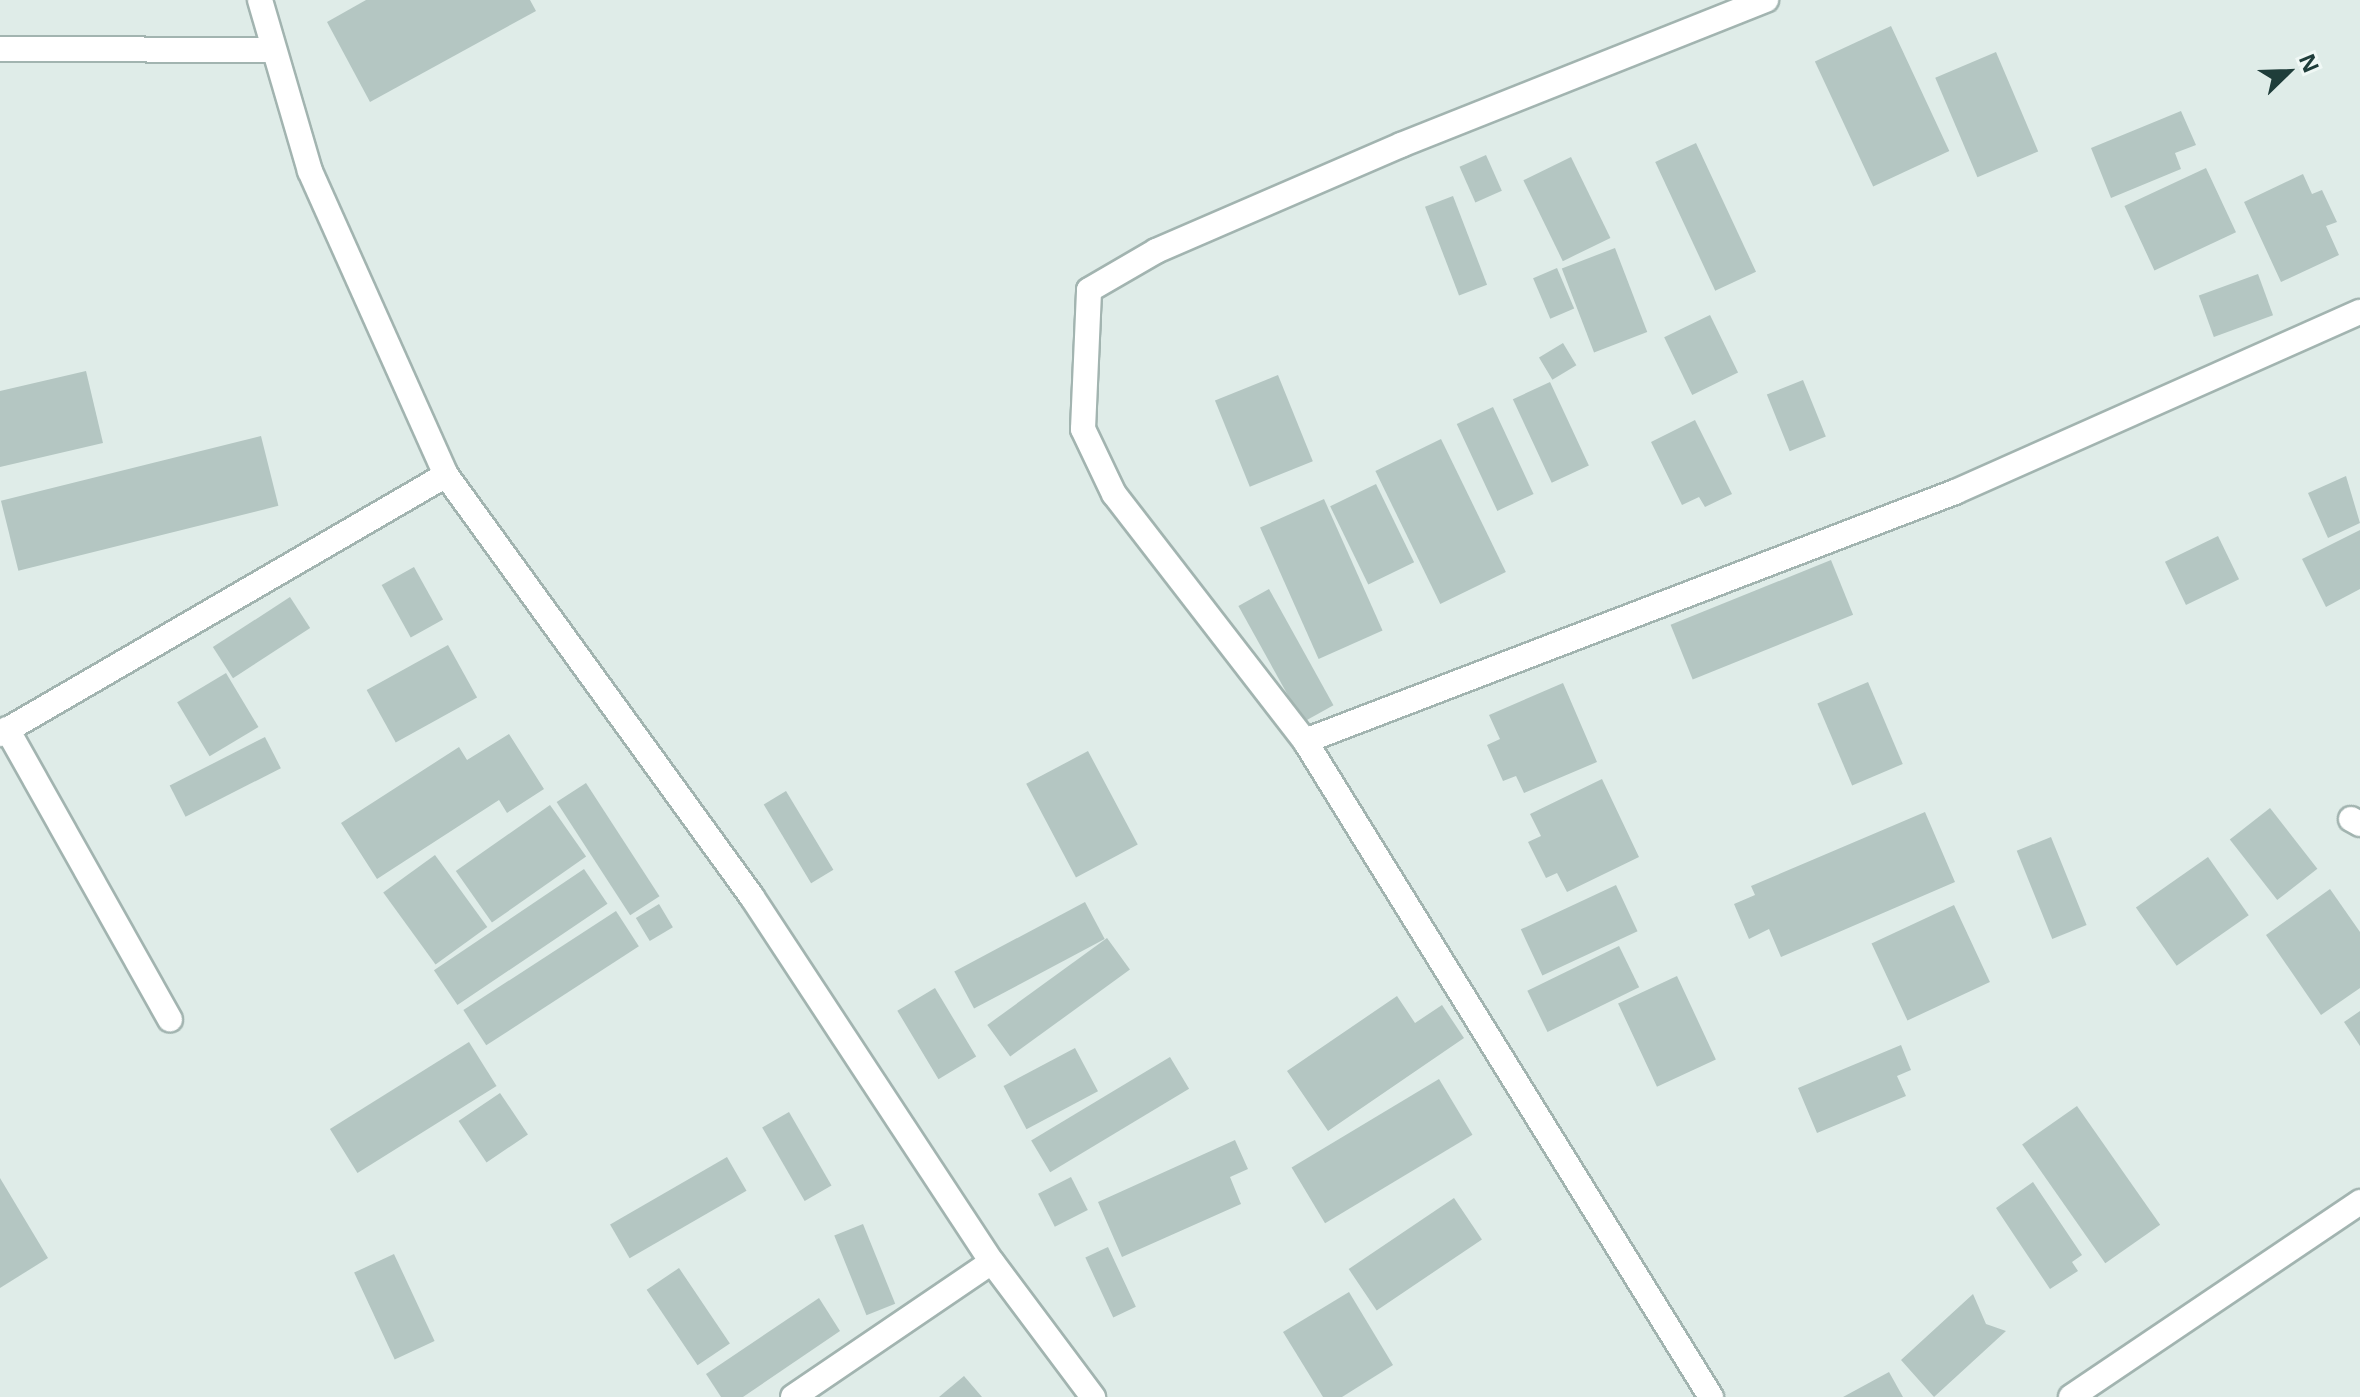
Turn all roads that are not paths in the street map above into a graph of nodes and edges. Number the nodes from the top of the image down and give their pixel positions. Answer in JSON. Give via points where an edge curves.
{"nodes":[{"id":1,"x":260,"y":0,"type":"edge"},
{"id":2,"x":1766,"y":0,"type":"edge"},
{"id":3,"x":0,"y":49,"type":"edge"},
{"id":4,"x":270,"y":50,"type":"junction"},
{"id":5,"x":2360,"y":312,"type":"edge"},
{"id":6,"x":446,"y":475,"type":"junction"},
{"id":7,"x":4,"y":732,"type":"edge"},
{"id":8,"x":1305,"y":741,"type":"junction"},
{"id":9,"x":170,"y":1019,"type":"dead end"},
{"id":10,"x":2360,"y":1202,"type":"edge"},
{"id":11,"x":992,"y":1262,"type":"junction"},
{"id":12,"x":793,"y":1397,"type":"edge"},
{"id":13,"x":1093,"y":1397,"type":"edge"},
{"id":14,"x":1711,"y":1397,"type":"edge"},
{"id":15,"x":2071,"y":1397,"type":"edge"}],
"edges":[{"from":1,"to":4,"type":"street"},
{"from":2,"to":8,"type":"street","via":[[1401,145],[1156,251],[1089,290],[1083,429],[1114,494]]},
{"from":3,"to":4,"type":"street"},
{"from":4,"to":6,"type":"street","via":[[310,171]]},
{"from":5,"to":8,"type":"street","via":[[1955,492]]},
{"from":6,"to":7,"type":"street"},
{"from":6,"to":11,"type":"street","via":[[752,897]]},
{"from":7,"to":9,"type":"street"},
{"from":8,"to":14,"type":"street"},
{"from":10,"to":15,"type":"street"},
{"from":11,"to":12,"type":"street"},
{"from":11,"to":13,"type":"street"}]}
